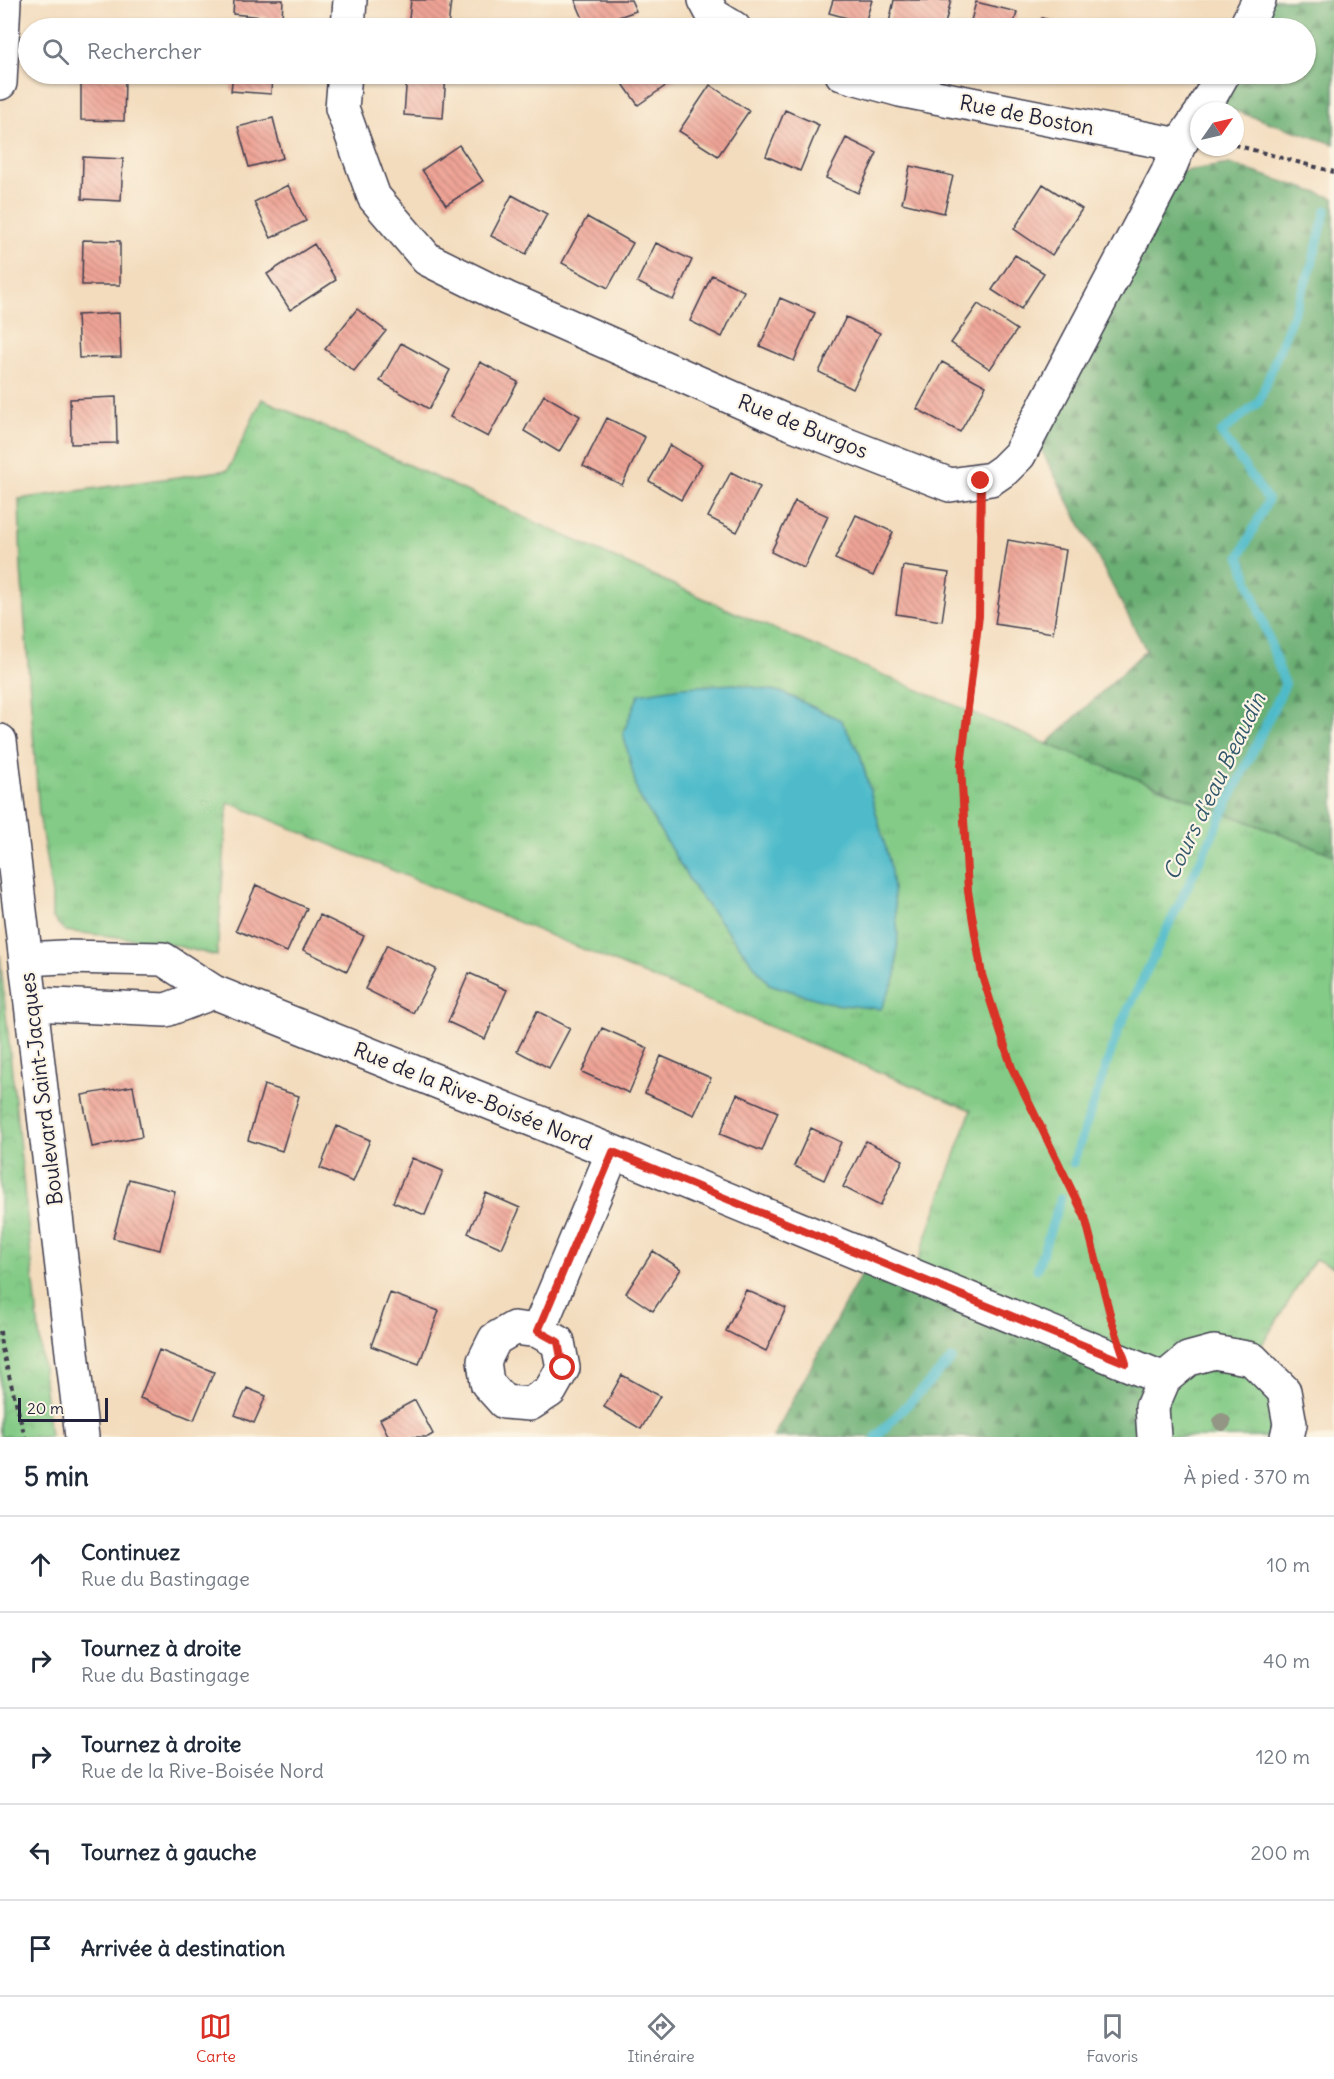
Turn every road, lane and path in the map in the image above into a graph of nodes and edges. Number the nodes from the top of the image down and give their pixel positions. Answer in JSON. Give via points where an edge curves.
{"nodes":[{"id":1,"x":4,"y":0,"type":"edge"},
{"id":2,"x":350,"y":0,"type":"edge"},
{"id":3,"x":705,"y":0,"type":"edge"},
{"id":4,"x":1258,"y":0,"type":"edge"},
{"id":5,"x":349,"y":18,"type":"edge"},
{"id":6,"x":718,"y":18,"type":"edge"},
{"id":7,"x":1250,"y":18,"type":"edge"},
{"id":8,"x":0,"y":83,"type":"edge"},
{"id":9,"x":344,"y":84,"type":"edge"},
{"id":10,"x":878,"y":84,"type":"edge"},
{"id":11,"x":1217,"y":84,"type":"edge"},
{"id":12,"x":1207,"y":102,"type":"edge"},
{"id":13,"x":1190,"y":129,"type":"edge"},
{"id":14,"x":1179,"y":145,"type":"junction"},
{"id":15,"x":1244,"y":147,"type":"edge"},
{"id":16,"x":1334,"y":172,"type":"edge"},
{"id":17,"x":981,"y":481,"type":"junction"},
{"id":18,"x":0,"y":741,"type":"edge"},
{"id":19,"x":26,"y":959,"type":"junction"},
{"id":20,"x":214,"y":992,"type":"junction"},
{"id":21,"x":32,"y":1004,"type":"junction"},
{"id":22,"x":613,"y":1152,"type":"junction"},
{"id":23,"x":0,"y":1331,"type":"edge"},
{"id":24,"x":538,"y":1331,"type":"dead end"},
{"id":25,"x":1126,"y":1363,"type":"junction"},
{"id":26,"x":1164,"y":1379,"type":"junction"},
{"id":27,"x":25,"y":1437,"type":"edge"},
{"id":28,"x":82,"y":1437,"type":"edge"},
{"id":29,"x":1154,"y":1437,"type":"edge"},
{"id":30,"x":1287,"y":1437,"type":"edge"}],
"edges":[{"from":1,"to":8,"type":"street"},
{"from":2,"to":5,"type":"street"},
{"from":3,"to":6,"type":"street"},
{"from":4,"to":7,"type":"street"},
{"from":9,"to":17,"type":"street","name":"Rue de Burgos","via":[[342,108],[374,197],[428,259],[506,298],[783,420],[950,485]]},
{"from":10,"to":14,"type":"street","name":"Rue de Boston"},
{"from":11,"to":12,"type":"street"},
{"from":13,"to":14,"type":"street","name":"Rue de Burgos"},
{"from":14,"to":17,"type":"street","name":"Rue de Burgos","via":[[1019,455],[992,479]]},
{"from":15,"to":16,"type":"path"},
{"from":17,"to":25,"type":"path","via":[[979,616],[961,766],[968,891],[982,975],[1012,1068],[1085,1217]]},
{"from":18,"to":19,"type":"street","name":"Boulevard Saint-Jacques"},
{"from":19,"to":20,"type":"street","name":"Rue de la Rive-Boisée Nord","via":[[163,959]]},
{"from":19,"to":21,"type":"street","name":"Boulevard Saint-Jacques"},
{"from":20,"to":21,"type":"street","via":[[166,1010]]},
{"from":20,"to":22,"type":"street","name":"Rue de la Rive-Boisée Nord"},
{"from":21,"to":28,"type":"street","name":"Boulevard Saint-Jacques"},
{"from":22,"to":24,"type":"street"},
{"from":22,"to":25,"type":"street","name":"Rue de la Rive-Boisée Nord"},
{"from":23,"to":27,"type":"path"},
{"from":25,"to":26,"type":"street","name":"Rue de la Rive-Boisée Nord"},
{"from":26,"to":29,"type":"street","via":[[1152,1407]]},
{"from":26,"to":30,"type":"street","via":[[1188,1359],[1214,1352],[1252,1359],[1284,1391],[1290,1424]]}]}
